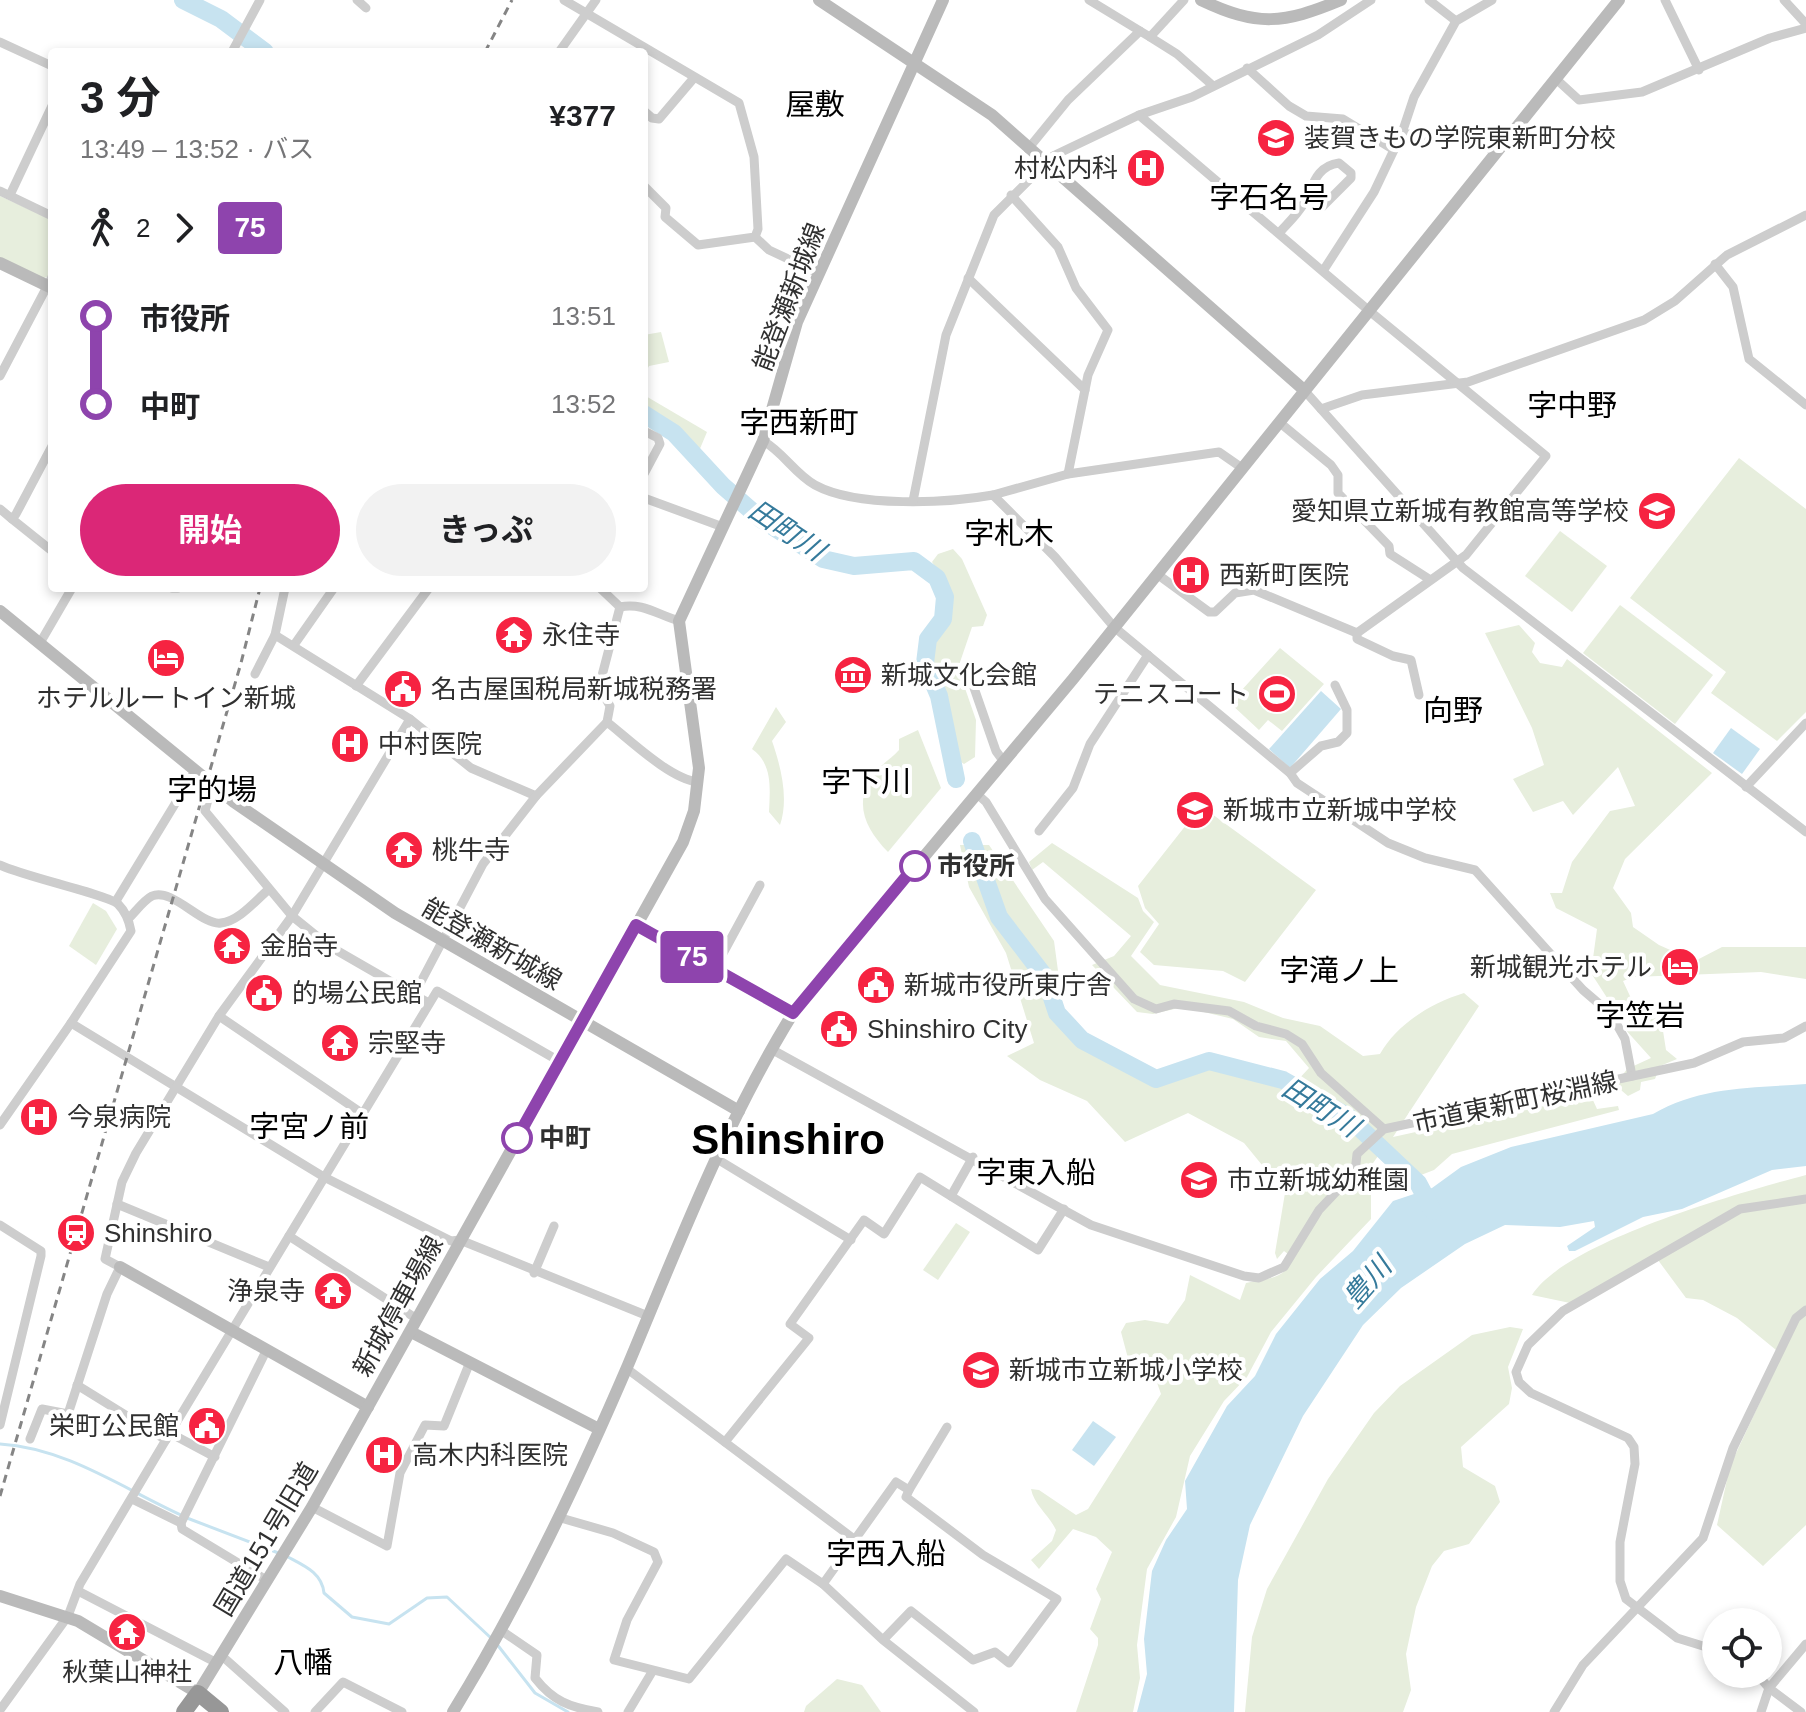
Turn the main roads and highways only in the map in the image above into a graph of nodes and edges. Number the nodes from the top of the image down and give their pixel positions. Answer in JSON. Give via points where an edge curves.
{"nodes":[{"id":1,"x":184,"y":1712,"type":"edge"},
{"id":2,"x":221,"y":1712,"type":"edge"}],
"edges":[{"from":1,"to":2,"type":"highway","via":[[198,1693]]}]}
